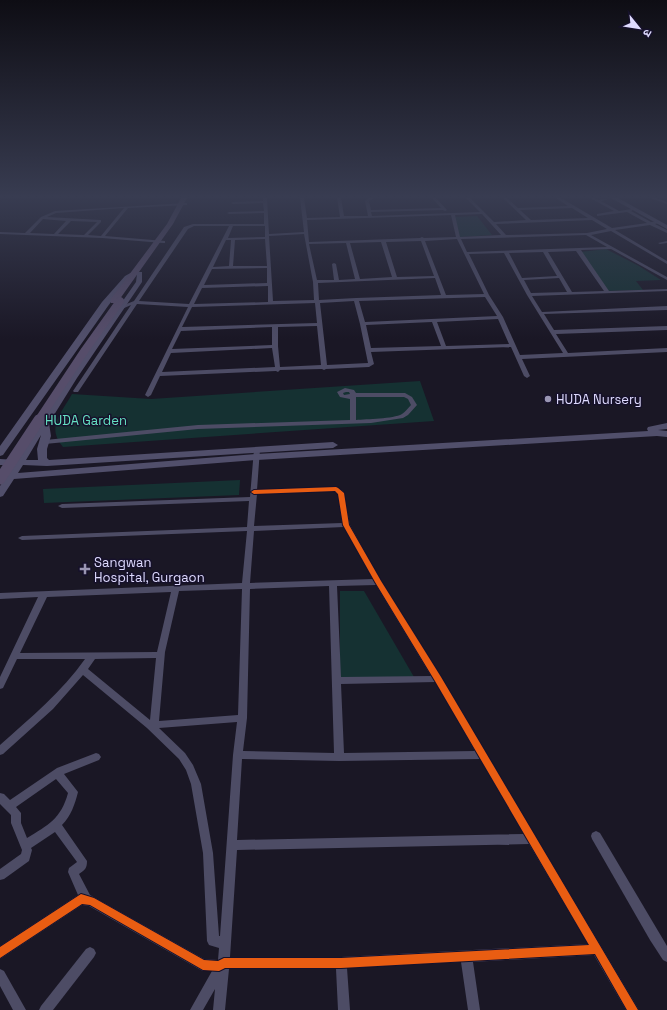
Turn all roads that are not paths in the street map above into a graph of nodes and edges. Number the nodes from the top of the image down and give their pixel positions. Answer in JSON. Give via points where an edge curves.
{"nodes":[{"id":1,"x":159,"y":245,"type":"edge"},
{"id":2,"x":172,"y":245,"type":"edge"},
{"id":3,"x":222,"y":245,"type":"edge"},
{"id":4,"x":233,"y":245,"type":"edge"},
{"id":5,"x":268,"y":245,"type":"edge"},
{"id":6,"x":307,"y":245,"type":"edge"},
{"id":7,"x":349,"y":245,"type":"edge"},
{"id":8,"x":385,"y":245,"type":"edge"},
{"id":9,"x":425,"y":245,"type":"edge"},
{"id":10,"x":462,"y":245,"type":"edge"},
{"id":11,"x":606,"y":245,"type":"edge"},
{"id":12,"x":636,"y":245,"type":"edge"},
{"id":13,"x":611,"y":248,"type":"junction"},
{"id":14,"x":578,"y":250,"type":"junction"},
{"id":15,"x":545,"y":251,"type":"junction"},
{"id":16,"x":506,"y":252,"type":"junction"},
{"id":17,"x":466,"y":253,"type":"junction"},
{"id":18,"x":667,"y":263,"type":"edge"},
{"id":19,"x":334,"y":264,"type":"dead end"},
{"id":20,"x":269,"y":267,"type":"junction"},
{"id":21,"x":211,"y":268,"type":"junction"},
{"id":22,"x":231,"y":268,"type":"junction"},
{"id":23,"x":137,"y":273,"type":"junction"},
{"id":24,"x":436,"y":277,"type":"junction"},
{"id":25,"x":560,"y":277,"type":"junction"},
{"id":26,"x":395,"y":278,"type":"junction"},
{"id":27,"x":521,"y":279,"type":"junction"},
{"id":28,"x":667,"y":279,"type":"edge"},
{"id":29,"x":358,"y":280,"type":"junction"},
{"id":30,"x":337,"y":281,"type":"junction"},
{"id":31,"x":315,"y":282,"type":"junction"},
{"id":32,"x":270,"y":284,"type":"junction"},
{"id":33,"x":201,"y":287,"type":"junction"},
{"id":34,"x":667,"y":290,"type":"edge"},
{"id":35,"x":607,"y":292,"type":"junction"},
{"id":36,"x":570,"y":293,"type":"junction"},
{"id":37,"x":487,"y":295,"type":"junction"},
{"id":38,"x":529,"y":295,"type":"junction"},
{"id":39,"x":444,"y":297,"type":"junction"},
{"id":40,"x":356,"y":299,"type":"junction"},
{"id":41,"x":316,"y":301,"type":"junction"},
{"id":42,"x":124,"y":302,"type":"junction"},
{"id":43,"x":271,"y":303,"type":"junction"},
{"id":44,"x":192,"y":306,"type":"junction"},
{"id":45,"x":667,"y":308,"type":"edge"},
{"id":46,"x":542,"y":313,"type":"junction"},
{"id":47,"x":500,"y":316,"type":"junction"},
{"id":48,"x":434,"y":320,"type":"junction"},
{"id":49,"x":320,"y":324,"type":"junction"},
{"id":50,"x":363,"y":324,"type":"junction"},
{"id":51,"x":275,"y":326,"type":"junction"},
{"id":52,"x":667,"y":328,"type":"edge"},
{"id":53,"x":179,"y":329,"type":"junction"},
{"id":54,"x":554,"y":332,"type":"junction"},
{"id":55,"x":513,"y":345,"type":"junction"},
{"id":56,"x":275,"y":346,"type":"junction"},
{"id":57,"x":444,"y":347,"type":"junction"},
{"id":58,"x":368,"y":350,"type":"junction"},
{"id":59,"x":667,"y":350,"type":"edge"},
{"id":60,"x":169,"y":351,"type":"junction"},
{"id":61,"x":566,"y":354,"type":"junction"},
{"id":62,"x":519,"y":357,"type":"junction"},
{"id":63,"x":324,"y":368,"type":"junction"},
{"id":64,"x":278,"y":370,"type":"junction"},
{"id":65,"x":159,"y":374,"type":"junction"},
{"id":66,"x":527,"y":376,"type":"dead end"},
{"id":67,"x":76,"y":391,"type":"dead end"},
{"id":68,"x":148,"y":395,"type":"dead end"},
{"id":69,"x":353,"y":422,"type":"junction"},
{"id":70,"x":45,"y":423,"type":"junction"},
{"id":71,"x":667,"y":427,"type":"edge"},
{"id":72,"x":662,"y":432,"type":"edge"},
{"id":73,"x":11,"y":438,"type":"junction"},
{"id":74,"x":34,"y":439,"type":"junction"},
{"id":75,"x":45,"y":442,"type":"junction"},
{"id":76,"x":0,"y":453,"type":"edge"},
{"id":77,"x":257,"y":453,"type":"junction"},
{"id":78,"x":19,"y":463,"type":"junction"},
{"id":79,"x":48,"y":463,"type":"junction"},
{"id":80,"x":0,"y":464,"type":"edge"},
{"id":81,"x":11,"y":476,"type":"junction"},
{"id":82,"x":0,"y":478,"type":"edge"},
{"id":83,"x":0,"y":494,"type":"edge"},
{"id":84,"x":253,"y":495,"type":"junction"},
{"id":85,"x":62,"y":506,"type":"dead end"},
{"id":86,"x":346,"y":525,"type":"junction"},
{"id":87,"x":250,"y":530,"type":"junction"},
{"id":88,"x":22,"y":538,"type":"dead end"},
{"id":89,"x":333,"y":582,"type":"junction"},
{"id":90,"x":378,"y":582,"type":"junction"},
{"id":91,"x":246,"y":586,"type":"junction"},
{"id":92,"x":176,"y":588,"type":"junction"},
{"id":93,"x":44,"y":594,"type":"junction"},
{"id":94,"x":0,"y":596,"type":"edge"},
{"id":95,"x":161,"y":655,"type":"junction"},
{"id":96,"x":14,"y":656,"type":"junction"},
{"id":97,"x":92,"y":656,"type":"junction"},
{"id":98,"x":83,"y":670,"type":"junction"},
{"id":99,"x":438,"y":679,"type":"junction"},
{"id":100,"x":336,"y":681,"type":"junction"},
{"id":101,"x":0,"y":686,"type":"edge"},
{"id":102,"x":242,"y":718,"type":"junction"},
{"id":103,"x":152,"y":725,"type":"junction"},
{"id":104,"x":0,"y":751,"type":"edge"},
{"id":105,"x":238,"y":755,"type":"junction"},
{"id":106,"x":482,"y":755,"type":"junction"},
{"id":107,"x":96,"y":757,"type":"dead end"},
{"id":108,"x":339,"y":757,"type":"junction"},
{"id":109,"x":57,"y":773,"type":"junction"},
{"id":110,"x":0,"y":797,"type":"edge"},
{"id":111,"x":9,"y":806,"type":"junction"},
{"id":112,"x":56,"y":825,"type":"junction"},
{"id":113,"x":596,"y":836,"type":"dead end"},
{"id":114,"x":531,"y":839,"type":"junction"},
{"id":115,"x":232,"y":845,"type":"junction"},
{"id":116,"x":25,"y":846,"type":"junction"},
{"id":117,"x":0,"y":875,"type":"edge"},
{"id":118,"x":86,"y":899,"type":"junction"},
{"id":119,"x":226,"y":940,"type":"junction"},
{"id":120,"x":597,"y":949,"type":"junction"},
{"id":121,"x":0,"y":953,"type":"edge"},
{"id":122,"x":90,"y":953,"type":"dead end"},
{"id":123,"x":466,"y":956,"type":"junction"},
{"id":124,"x":667,"y":956,"type":"edge"},
{"id":125,"x":341,"y":963,"type":"junction"},
{"id":126,"x":221,"y":964,"type":"junction"},
{"id":127,"x":0,"y":975,"type":"edge"},
{"id":128,"x":20,"y":1010,"type":"edge"},
{"id":129,"x":45,"y":1010,"type":"edge"},
{"id":130,"x":196,"y":1010,"type":"edge"},
{"id":131,"x":219,"y":1010,"type":"edge"},
{"id":132,"x":344,"y":1010,"type":"edge"},
{"id":133,"x":474,"y":1010,"type":"edge"},
{"id":134,"x":633,"y":1010,"type":"edge"}],
"edges":[{"from":1,"to":23,"type":"main road"},
{"from":2,"to":42,"type":"street"},
{"from":3,"to":21,"type":"street"},
{"from":4,"to":22,"type":"street"},
{"from":5,"to":20,"type":"street"},
{"from":6,"to":31,"type":"street"},
{"from":7,"to":29,"type":"street"},
{"from":8,"to":26,"type":"street"},
{"from":9,"to":24,"type":"street"},
{"from":10,"to":17,"type":"street"},
{"from":11,"to":13,"type":"street"},
{"from":12,"to":18,"type":"street"},
{"from":13,"to":14,"type":"street"},
{"from":13,"to":28,"type":"street"},
{"from":14,"to":15,"type":"street"},
{"from":14,"to":35,"type":"street"},
{"from":15,"to":16,"type":"street"},
{"from":15,"to":25,"type":"street"},
{"from":16,"to":17,"type":"street"},
{"from":16,"to":27,"type":"street"},
{"from":17,"to":37,"type":"street"},
{"from":19,"to":30,"type":"street"},
{"from":20,"to":22,"type":"street"},
{"from":20,"to":32,"type":"street"},
{"from":21,"to":22,"type":"street"},
{"from":21,"to":33,"type":"street"},
{"from":23,"to":42,"type":"main road"},
{"from":23,"to":42,"type":"main road","via":[[140,280]]},
{"from":23,"to":73,"type":"main road","via":[[127,277],[105,304]]},
{"from":24,"to":26,"type":"street"},
{"from":24,"to":39,"type":"street"},
{"from":25,"to":27,"type":"street"},
{"from":25,"to":36,"type":"street"},
{"from":26,"to":29,"type":"street"},
{"from":27,"to":38,"type":"street"},
{"from":29,"to":30,"type":"street"},
{"from":30,"to":31,"type":"street"},
{"from":31,"to":41,"type":"street"},
{"from":32,"to":33,"type":"street"},
{"from":32,"to":43,"type":"street"},
{"from":33,"to":44,"type":"street"},
{"from":34,"to":35,"type":"street"},
{"from":35,"to":36,"type":"street"},
{"from":36,"to":38,"type":"street"},
{"from":37,"to":39,"type":"street"},
{"from":37,"to":47,"type":"street"},
{"from":38,"to":46,"type":"street"},
{"from":39,"to":40,"type":"street"},
{"from":40,"to":41,"type":"street"},
{"from":40,"to":50,"type":"street"},
{"from":41,"to":43,"type":"street"},
{"from":41,"to":49,"type":"street"},
{"from":42,"to":44,"type":"street"},
{"from":42,"to":67,"type":"street"},
{"from":42,"to":70,"type":"main road"},
{"from":42,"to":80,"type":"main road"},
{"from":42,"to":82,"type":"main road","bridge":true,"via":[[85,350]]},
{"from":43,"to":44,"type":"street"},
{"from":44,"to":53,"type":"street"},
{"from":45,"to":46,"type":"street"},
{"from":46,"to":54,"type":"street"},
{"from":47,"to":48,"type":"street"},
{"from":47,"to":55,"type":"street"},
{"from":48,"to":50,"type":"street"},
{"from":48,"to":57,"type":"street"},
{"from":49,"to":51,"type":"street"},
{"from":49,"to":63,"type":"street"},
{"from":50,"to":58,"type":"street"},
{"from":51,"to":53,"type":"street"},
{"from":51,"to":56,"type":"street"},
{"from":52,"to":54,"type":"street"},
{"from":53,"to":60,"type":"street"},
{"from":54,"to":61,"type":"street"},
{"from":55,"to":57,"type":"street"},
{"from":55,"to":62,"type":"street"},
{"from":56,"to":60,"type":"street"},
{"from":56,"to":64,"type":"street"},
{"from":57,"to":58,"type":"street"},
{"from":58,"to":63,"type":"street","via":[[370,365]]},
{"from":59,"to":61,"type":"street"},
{"from":60,"to":65,"type":"street"},
{"from":61,"to":62,"type":"street"},
{"from":62,"to":66,"type":"street"},
{"from":63,"to":64,"type":"street"},
{"from":64,"to":65,"type":"street"},
{"from":65,"to":68,"type":"street"},
{"from":69,"to":69,"type":"street","via":[[401,417],[414,405],[405,395],[353,394]]},
{"from":69,"to":75,"type":"street","via":[[198,427]]},
{"from":70,"to":74,"type":"main road"},
{"from":70,"to":75,"type":"main road"},
{"from":71,"to":72,"type":"main road"},
{"from":72,"to":77,"type":"main road"},
{"from":73,"to":74,"type":"main road"},
{"from":73,"to":76,"type":"main road"},
{"from":74,"to":78,"type":"main road"},
{"from":75,"to":79,"type":"main road","via":[[41,454],[42,459]]},
{"from":77,"to":79,"type":"main road"},
{"from":77,"to":81,"type":"main road"},
{"from":77,"to":84,"type":"street"},
{"from":78,"to":79,"type":"main road"},
{"from":78,"to":80,"type":"main road"},
{"from":78,"to":81,"type":"main road"},
{"from":81,"to":82,"type":"main road"},
{"from":81,"to":83,"type":"main road"},
{"from":84,"to":85,"type":"street"},
{"from":84,"to":86,"type":"street","via":[[336,489],[341,493]]},
{"from":84,"to":87,"type":"street"},
{"from":86,"to":87,"type":"street"},
{"from":86,"to":90,"type":"street"},
{"from":87,"to":88,"type":"street"},
{"from":87,"to":91,"type":"street"},
{"from":89,"to":90,"type":"street"},
{"from":89,"to":91,"type":"street"},
{"from":89,"to":100,"type":"street"},
{"from":90,"to":99,"type":"street"},
{"from":91,"to":92,"type":"street"},
{"from":91,"to":102,"type":"street"},
{"from":92,"to":93,"type":"street"},
{"from":92,"to":95,"type":"street"},
{"from":93,"to":94,"type":"street"},
{"from":93,"to":96,"type":"street"},
{"from":95,"to":97,"type":"street"},
{"from":95,"to":103,"type":"street"},
{"from":96,"to":97,"type":"street"},
{"from":96,"to":101,"type":"street"},
{"from":97,"to":98,"type":"street"},
{"from":98,"to":103,"type":"street"},
{"from":98,"to":104,"type":"street","via":[[52,704]]},
{"from":99,"to":100,"type":"street"},
{"from":99,"to":106,"type":"street"},
{"from":100,"to":108,"type":"street"},
{"from":102,"to":103,"type":"street"},
{"from":102,"to":105,"type":"street"},
{"from":103,"to":119,"type":"street","via":[[182,756],[196,784],[208,853],[213,941]]},
{"from":105,"to":108,"type":"street"},
{"from":105,"to":115,"type":"street"},
{"from":106,"to":108,"type":"street"},
{"from":106,"to":114,"type":"street"},
{"from":107,"to":109,"type":"street"},
{"from":109,"to":111,"type":"street"},
{"from":109,"to":112,"type":"street","via":[[73,792],[71,803]]},
{"from":110,"to":111,"type":"street"},
{"from":111,"to":116,"type":"street","via":[[16,813],[16,823]]},
{"from":112,"to":116,"type":"street"},
{"from":112,"to":118,"type":"street","via":[[82,861],[82,866],[73,872]]},
{"from":113,"to":124,"type":"street"},
{"from":114,"to":115,"type":"street"},
{"from":114,"to":120,"type":"street"},
{"from":115,"to":119,"type":"street"},
{"from":116,"to":117,"type":"street","via":[[25,857]]},
{"from":118,"to":121,"type":"street","via":[[75,902]]},
{"from":118,"to":126,"type":"street","via":[[203,965]]},
{"from":119,"to":126,"type":"street"},
{"from":120,"to":123,"type":"street"},
{"from":120,"to":134,"type":"street"},
{"from":122,"to":129,"type":"street"},
{"from":123,"to":125,"type":"street"},
{"from":123,"to":133,"type":"street"},
{"from":125,"to":126,"type":"street"},
{"from":125,"to":132,"type":"street"},
{"from":126,"to":130,"type":"street"},
{"from":126,"to":131,"type":"street"},
{"from":127,"to":128,"type":"street"}]}
